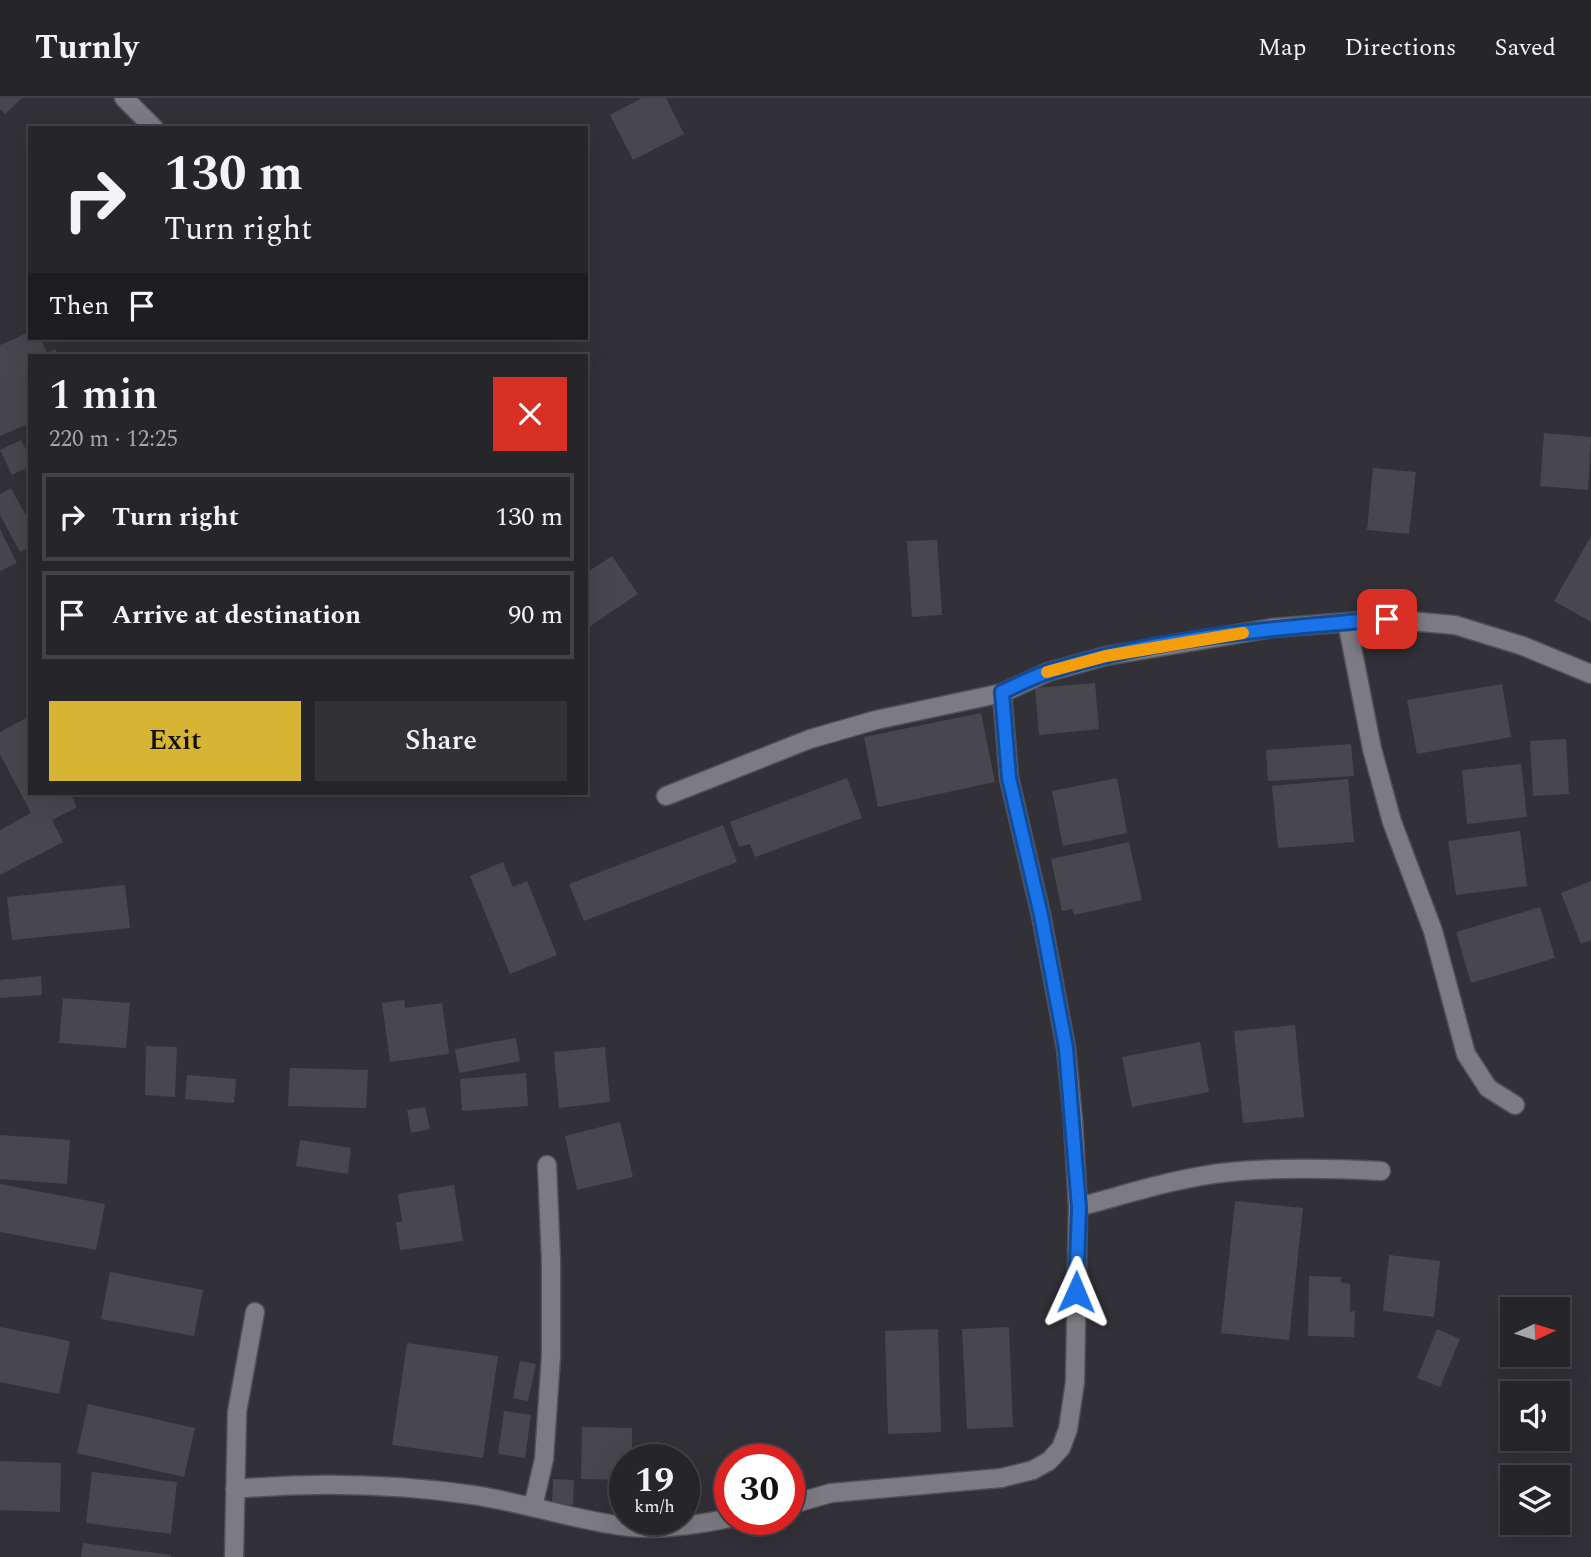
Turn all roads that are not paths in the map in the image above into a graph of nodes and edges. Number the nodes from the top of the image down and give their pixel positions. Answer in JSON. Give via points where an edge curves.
{"nodes":[{"id":1,"x":124,"y":98,"type":"edge"},
{"id":2,"x":152,"y":126,"type":"edge"},
{"id":3,"x":1347,"y":622,"type":"junction"},
{"id":4,"x":1591,"y":674,"type":"edge"},
{"id":5,"x":1002,"y":692,"type":"junction"},
{"id":6,"x":666,"y":796,"type":"dead end"},
{"id":7,"x":1515,"y":1105,"type":"dead end"},
{"id":8,"x":547,"y":1165,"type":"dead end"},
{"id":9,"x":1381,"y":1171,"type":"dead end"},
{"id":10,"x":1079,"y":1208,"type":"junction"},
{"id":11,"x":255,"y":1312,"type":"dead end"},
{"id":12,"x":235,"y":1489,"type":"junction"},
{"id":13,"x":805,"y":1500,"type":"edge"},
{"id":14,"x":533,"y":1507,"type":"junction"},
{"id":15,"x":714,"y":1521,"type":"edge"},
{"id":16,"x":234,"y":1557,"type":"edge"}],
"edges":[{"from":1,"to":2,"type":"street"},
{"from":3,"to":4,"type":"street","via":[[1387,619],[1455,625]]},
{"from":3,"to":5,"type":"street","via":[[1272,628],[1106,656],[1048,672]]},
{"from":3,"to":7,"type":"street","via":[[1392,822],[1433,931],[1466,1054],[1488,1088]]},
{"from":5,"to":6,"type":"street","via":[[810,739]]},
{"from":5,"to":10,"type":"street","via":[[1009,778],[1066,1048]]},
{"from":8,"to":14,"type":"street","via":[[551,1356],[544,1459]]},
{"from":9,"to":10,"type":"street","via":[[1300,1167],[1227,1172]]},
{"from":10,"to":13,"type":"street","via":[[1072,1407],[1062,1448],[1033,1470],[1001,1478],[831,1493]]},
{"from":11,"to":12,"type":"street","via":[[237,1412]]},
{"from":12,"to":14,"type":"street","via":[[350,1486],[474,1495]]},
{"from":12,"to":16,"type":"street"},
{"from":14,"to":15,"type":"street","via":[[631,1527]]}]}
